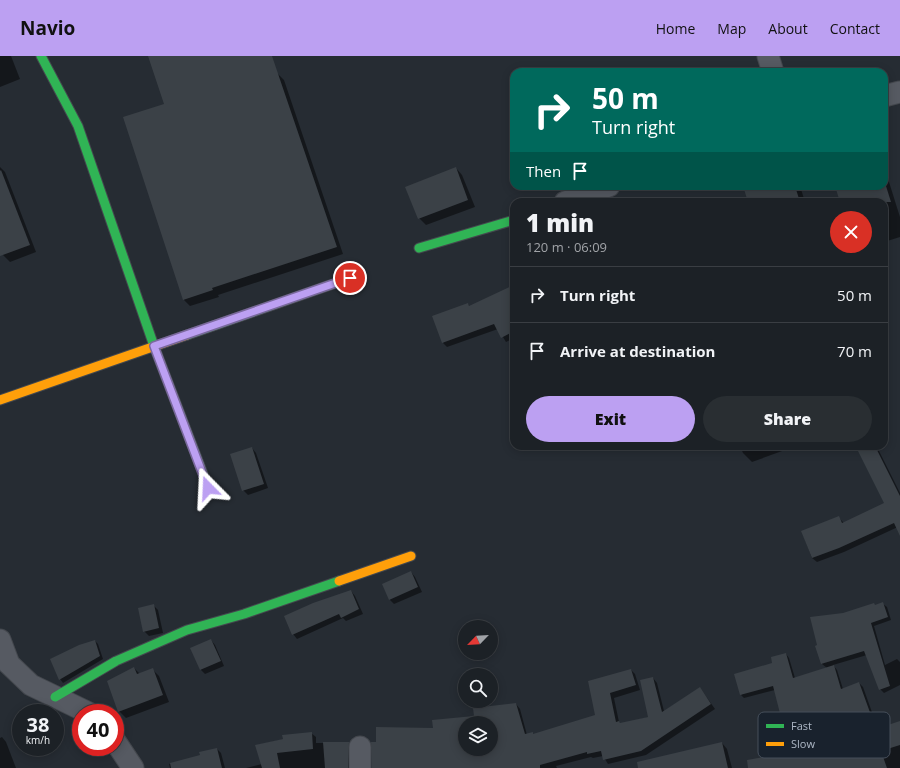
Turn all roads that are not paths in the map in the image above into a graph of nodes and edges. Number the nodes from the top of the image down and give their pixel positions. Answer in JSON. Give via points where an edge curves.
{"nodes":[{"id":1,"x":41,"y":56,"type":"edge"},
{"id":2,"x":768,"y":56,"type":"edge"},
{"id":3,"x":772,"y":68,"type":"edge"},
{"id":4,"x":900,"y":92,"type":"edge"},
{"id":5,"x":888,"y":95,"type":"edge"},
{"id":6,"x":598,"y":190,"type":"edge"},
{"id":7,"x":576,"y":198,"type":"edge"},
{"id":8,"x":510,"y":221,"type":"edge"},
{"id":9,"x":419,"y":248,"type":"dead end"},
{"id":10,"x":350,"y":278,"type":"dead end"},
{"id":11,"x":154,"y":346,"type":"junction"},
{"id":12,"x":0,"y":400,"type":"edge"},
{"id":13,"x":208,"y":488,"type":"dead end"},
{"id":14,"x":411,"y":556,"type":"dead end"},
{"id":15,"x":0,"y":640,"type":"edge"},
{"id":16,"x":55,"y":697,"type":"junction"},
{"id":17,"x":72,"y":705,"type":"edge"},
{"id":18,"x":360,"y":747,"type":"dead end"},
{"id":19,"x":124,"y":754,"type":"edge"},
{"id":20,"x":133,"y":768,"type":"edge"},
{"id":21,"x":360,"y":768,"type":"edge"}],
"edges":[{"from":1,"to":11,"type":"street","via":[[78,126]]},
{"from":2,"to":3,"type":"street"},
{"from":4,"to":5,"type":"street"},
{"from":6,"to":7,"type":"street"},
{"from":8,"to":9,"type":"street"},
{"from":10,"to":11,"type":"street"},
{"from":11,"to":12,"type":"street"},
{"from":11,"to":13,"type":"street"},
{"from":14,"to":16,"type":"street","via":[[244,614],[187,630],[116,661]]},
{"from":15,"to":16,"type":"street","via":[[9,664],[31,685]]},
{"from":16,"to":17,"type":"street"},
{"from":18,"to":21,"type":"street"},
{"from":19,"to":20,"type":"street"}]}
